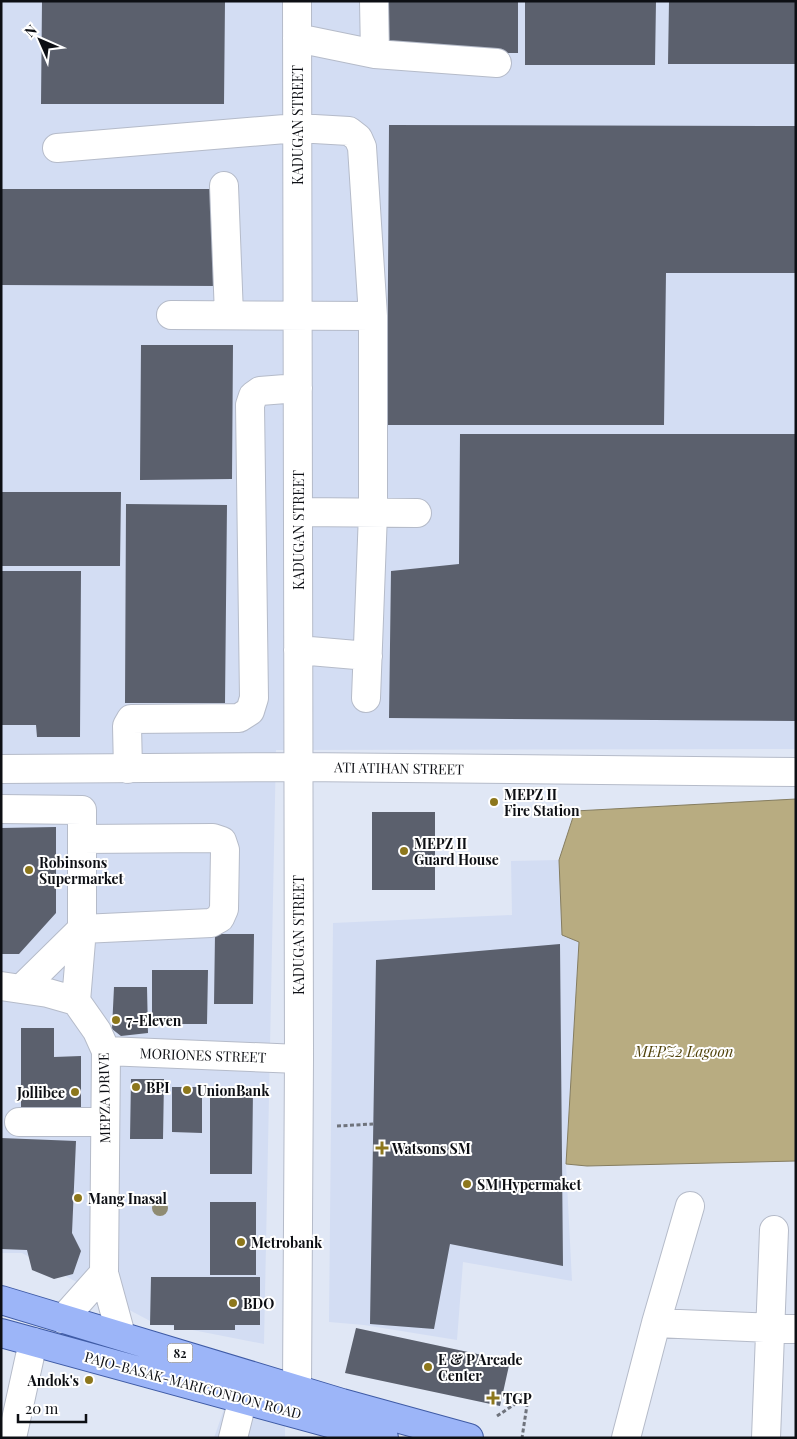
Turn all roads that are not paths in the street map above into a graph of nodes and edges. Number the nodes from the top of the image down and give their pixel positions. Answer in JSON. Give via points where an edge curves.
{"nodes":[{"id":1,"x":297,"y":1,"type":"edge"},
{"id":2,"x":374,"y":1,"type":"edge"},
{"id":3,"x":297,"y":38,"type":"junction"},
{"id":4,"x":375,"y":54,"type":"junction"},
{"id":5,"x":497,"y":63,"type":"dead end"},
{"id":6,"x":297,"y":128,"type":"junction"},
{"id":7,"x":58,"y":148,"type":"dead end"},
{"id":8,"x":224,"y":186,"type":"dead end"},
{"id":9,"x":171,"y":314,"type":"dead end"},
{"id":10,"x":229,"y":314,"type":"junction"},
{"id":11,"x":298,"y":314,"type":"junction"},
{"id":12,"x":373,"y":316,"type":"junction"},
{"id":13,"x":298,"y":388,"type":"junction"},
{"id":14,"x":298,"y":512,"type":"junction"},
{"id":15,"x":373,"y":512,"type":"junction"},
{"id":16,"x":417,"y":513,"type":"dead end"},
{"id":17,"x":298,"y":650,"type":"junction"},
{"id":18,"x":368,"y":656,"type":"junction"},
{"id":19,"x":366,"y":698,"type":"dead end"},
{"id":20,"x":299,"y":767,"type":"junction"},
{"id":21,"x":1,"y":769,"type":"edge"},
{"id":22,"x":128,"y":769,"type":"junction"},
{"id":23,"x":796,"y":772,"type":"edge"},
{"id":24,"x":1,"y":809,"type":"edge"},
{"id":25,"x":82,"y":839,"type":"junction"},
{"id":26,"x":82,"y":930,"type":"junction"},
{"id":27,"x":12,"y":987,"type":"edge"},
{"id":28,"x":76,"y":1001,"type":"junction"},
{"id":29,"x":106,"y":1051,"type":"junction"},
{"id":30,"x":299,"y":1058,"type":"junction"},
{"id":31,"x":19,"y":1122,"type":"dead end"},
{"id":32,"x":104,"y":1122,"type":"junction"},
{"id":33,"x":690,"y":1206,"type":"dead end"},
{"id":34,"x":774,"y":1230,"type":"dead end"},
{"id":35,"x":104,"y":1273,"type":"junction"},
{"id":36,"x":1,"y":1300,"type":"edge"},
{"id":37,"x":63,"y":1319,"type":"junction"},
{"id":38,"x":656,"y":1323,"type":"junction"},
{"id":39,"x":783,"y":1329,"type":"edge"},
{"id":40,"x":1,"y":1333,"type":"edge"},
{"id":41,"x":121,"y":1335,"type":"junction"},
{"id":42,"x":33,"y":1342,"type":"junction"},
{"id":43,"x":297,"y":1388,"type":"junction"},
{"id":44,"x":243,"y":1398,"type":"junction"},
{"id":45,"x":12,"y":1438,"type":"edge"},
{"id":46,"x":233,"y":1438,"type":"edge"},
{"id":47,"x":384,"y":1438,"type":"edge"},
{"id":48,"x":468,"y":1438,"type":"edge"},
{"id":49,"x":626,"y":1438,"type":"edge"},
{"id":50,"x":766,"y":1438,"type":"edge"}],
"edges":[{"from":1,"to":3,"type":"street","name":"KADUGAN STREET"},
{"from":2,"to":4,"type":"street"},
{"from":3,"to":4,"type":"street"},
{"from":3,"to":6,"type":"street","name":"KADUGAN STREET"},
{"from":4,"to":5,"type":"street"},
{"from":6,"to":7,"type":"street"},
{"from":6,"to":11,"type":"street","name":"KADUGAN STREET"},
{"from":6,"to":12,"type":"street","via":[[349,131],[358,138],[362,148]]},
{"from":8,"to":10,"type":"street"},
{"from":9,"to":10,"type":"street"},
{"from":10,"to":11,"type":"street"},
{"from":11,"to":12,"type":"street"},
{"from":11,"to":13,"type":"street","name":"KADUGAN STREET"},
{"from":12,"to":15,"type":"street"},
{"from":13,"to":14,"type":"street","name":"KADUGAN STREET"},
{"from":13,"to":22,"type":"street","via":[[260,391],[250,404],[254,698],[250,711],[239,718],[131,719],[127,726]]},
{"from":14,"to":15,"type":"street"},
{"from":14,"to":17,"type":"street","name":"KADUGAN STREET"},
{"from":15,"to":16,"type":"street"},
{"from":15,"to":18,"type":"street"},
{"from":17,"to":18,"type":"street"},
{"from":17,"to":20,"type":"street","name":"KADUGAN STREET"},
{"from":18,"to":19,"type":"street"},
{"from":20,"to":22,"type":"street","name":"ATI ATIHAN STREET"},
{"from":20,"to":23,"type":"street","name":"ATI ATIHAN STREET"},
{"from":20,"to":30,"type":"street","name":"KADUGAN STREET"},
{"from":21,"to":22,"type":"street","name":"ATI ATIHAN STREET"},
{"from":24,"to":25,"type":"street","via":[[82,810]]},
{"from":25,"to":26,"type":"street"},
{"from":25,"to":26,"type":"street","via":[[213,838],[222,841],[225,850],[224,909],[220,918],[211,923]]},
{"from":26,"to":27,"type":"street"},
{"from":26,"to":28,"type":"street"},
{"from":27,"to":28,"type":"street"},
{"from":28,"to":29,"type":"street","name":"MEPZA DRIVE","via":[[97,1031]]},
{"from":29,"to":30,"type":"street","name":"MORIONES STREET"},
{"from":29,"to":32,"type":"street","name":"MEPZA DRIVE"},
{"from":30,"to":43,"type":"street"},
{"from":31,"to":32,"type":"street"},
{"from":32,"to":35,"type":"street","name":"MEPZA DRIVE"},
{"from":33,"to":38,"type":"street"},
{"from":34,"to":39,"type":"street"},
{"from":35,"to":37,"type":"street"},
{"from":35,"to":41,"type":"street","name":"MEPZA DRIVE"},
{"from":36,"to":37,"type":"main road","name":"PAJO-BASAK-MARIGONDON ROAD","number":"82"},
{"from":37,"to":41,"type":"main road","name":"PAJO-BASAK-MARIGONDON ROAD","number":"82"},
{"from":38,"to":39,"type":"street"},
{"from":38,"to":49,"type":"street"},
{"from":39,"to":50,"type":"street"},
{"from":40,"to":42,"type":"main road","name":"PAJO-BASAK-MARIGONDON ROAD","number":"82"},
{"from":41,"to":43,"type":"main road","name":"PAJO-BASAK-MARIGONDON ROAD","number":"82"},
{"from":42,"to":44,"type":"main road","name":"PAJO-BASAK-MARIGONDON ROAD","number":"82"},
{"from":42,"to":45,"type":"street"},
{"from":43,"to":48,"type":"main road","name":"PAJO-BASAK-MARIGONDON ROAD","number":"82"},
{"from":44,"to":46,"type":"street"},
{"from":44,"to":47,"type":"main road","name":"PAJO-BASAK-MARIGONDON ROAD","number":"82"}]}
